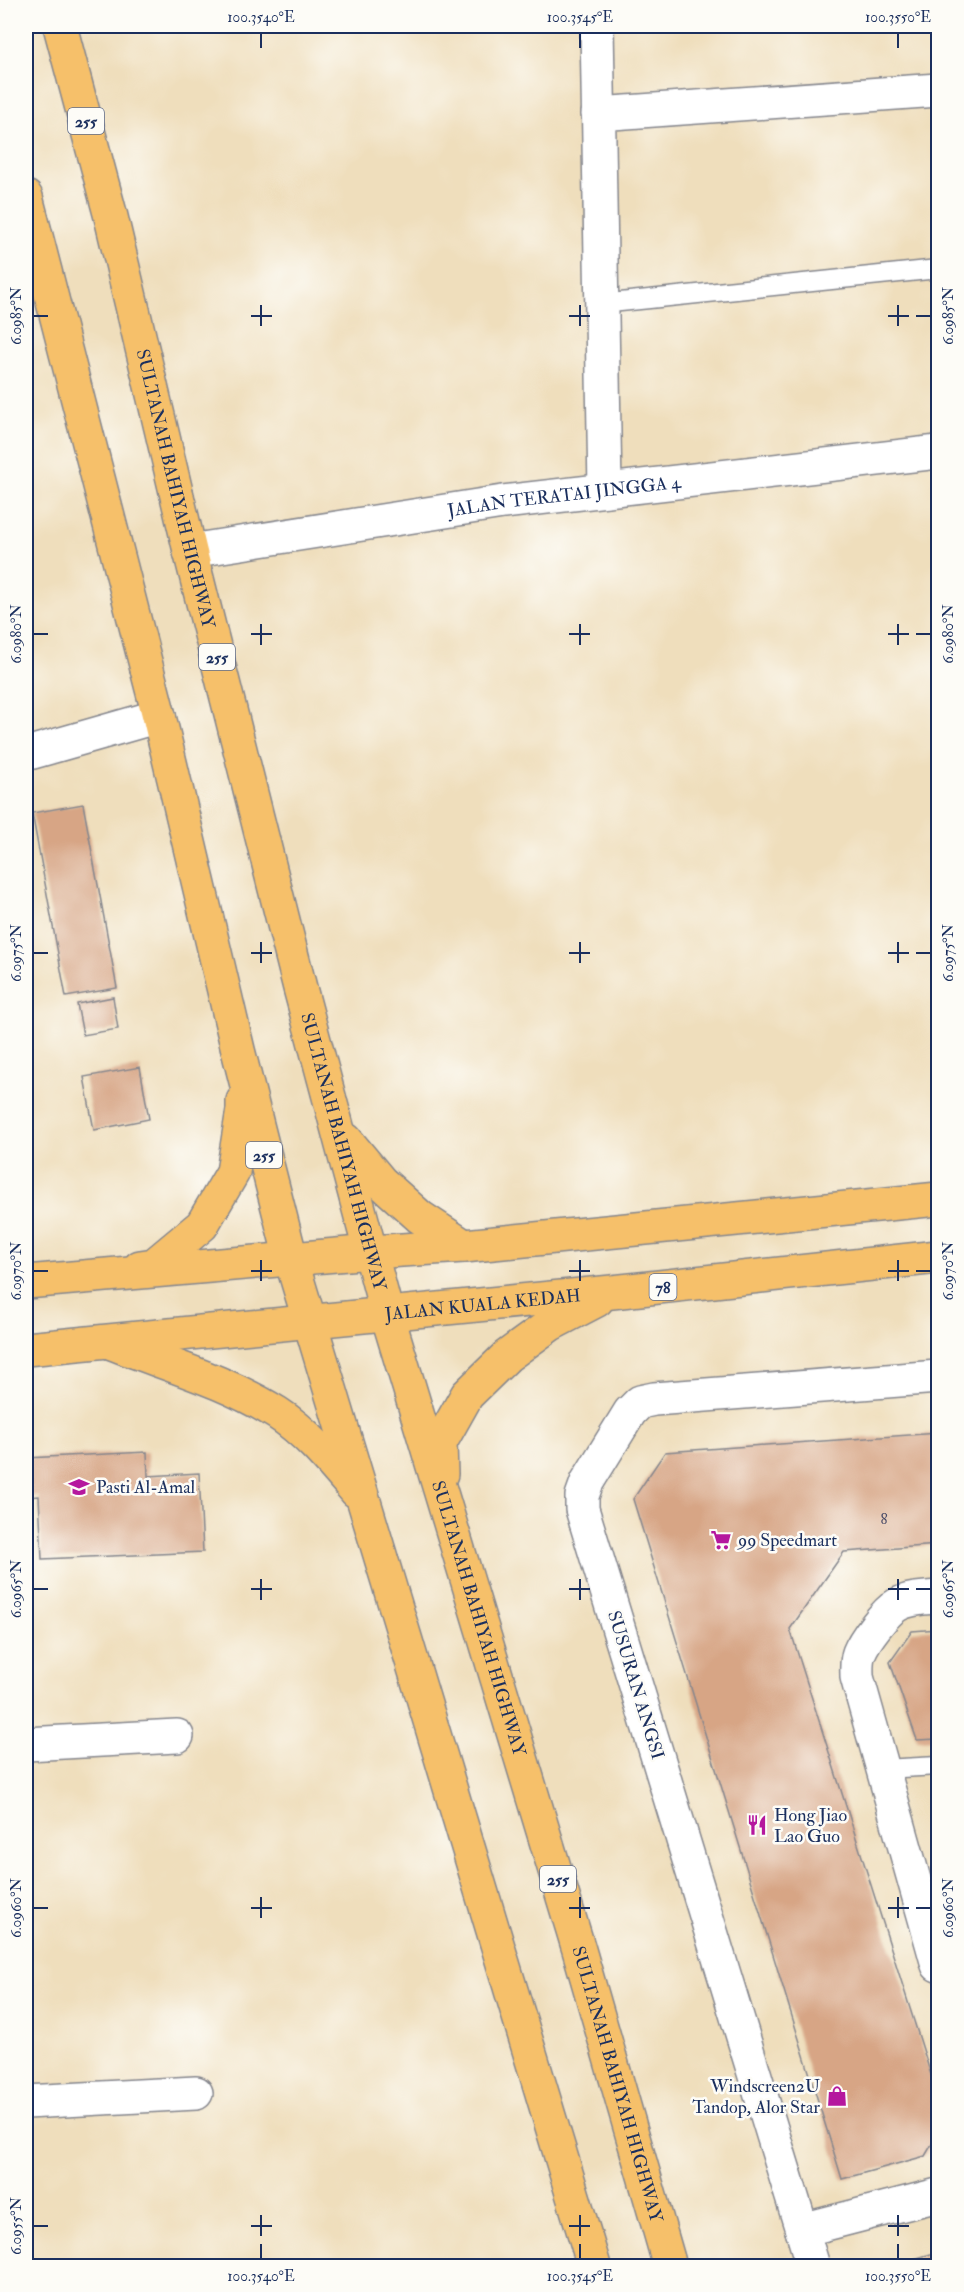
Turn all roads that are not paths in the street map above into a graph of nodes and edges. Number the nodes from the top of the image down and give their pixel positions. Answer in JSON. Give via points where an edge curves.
{"nodes":[{"id":1,"x":60,"y":26,"type":"edge"},
{"id":2,"x":597,"y":26,"type":"edge"},
{"id":3,"x":939,"y":90,"type":"edge"},
{"id":4,"x":598,"y":114,"type":"junction"},
{"id":5,"x":26,"y":197,"type":"edge"},
{"id":6,"x":939,"y":269,"type":"edge"},
{"id":7,"x":602,"y":304,"type":"junction"},
{"id":8,"x":939,"y":452,"type":"edge"},
{"id":9,"x":605,"y":490,"type":"junction"},
{"id":10,"x":190,"y":551,"type":"junction"},
{"id":11,"x":159,"y":716,"type":"junction"},
{"id":12,"x":26,"y":754,"type":"edge"},
{"id":13,"x":238,"y":1050,"type":"junction"},
{"id":14,"x":329,"y":1096,"type":"junction"},
{"id":15,"x":939,"y":1199,"type":"edge"},
{"id":16,"x":464,"y":1246,"type":"junction"},
{"id":17,"x":371,"y":1252,"type":"junction"},
{"id":18,"x":939,"y":1257,"type":"edge"},
{"id":19,"x":291,"y":1259,"type":"junction"},
{"id":20,"x":91,"y":1277,"type":"junction"},
{"id":21,"x":26,"y":1282,"type":"edge"},
{"id":22,"x":612,"y":1292,"type":"junction"},
{"id":23,"x":387,"y":1314,"type":"junction"},
{"id":24,"x":310,"y":1322,"type":"junction"},
{"id":25,"x":108,"y":1342,"type":"junction"},
{"id":26,"x":26,"y":1349,"type":"edge"},
{"id":27,"x":939,"y":1377,"type":"edge"},
{"id":28,"x":442,"y":1492,"type":"junction"},
{"id":29,"x":363,"y":1499,"type":"junction"},
{"id":30,"x":939,"y":1597,"type":"edge"},
{"id":31,"x":177,"y":1736,"type":"dead end"},
{"id":32,"x":26,"y":1744,"type":"edge"},
{"id":33,"x":939,"y":1766,"type":"edge"},
{"id":34,"x":883,"y":1769,"type":"junction"},
{"id":35,"x":939,"y":1965,"type":"edge"},
{"id":36,"x":196,"y":2093,"type":"dead end"},
{"id":37,"x":26,"y":2102,"type":"edge"},
{"id":38,"x":939,"y":2195,"type":"edge"},
{"id":39,"x":802,"y":2230,"type":"junction"},
{"id":40,"x":594,"y":2266,"type":"edge"},
{"id":41,"x":670,"y":2266,"type":"edge"},
{"id":42,"x":813,"y":2266,"type":"edge"}],
"edges":[{"from":1,"to":10,"type":"main road","name":"SULTANAH BAHIYAH HIGHWAY","number":"255","via":[[111,217]]},
{"from":2,"to":4,"type":"street"},
{"from":3,"to":4,"type":"street"},
{"from":4,"to":7,"type":"street"},
{"from":5,"to":11,"type":"main road","number":"255"},
{"from":6,"to":7,"type":"lane"},
{"from":7,"to":9,"type":"street"},
{"from":8,"to":9,"type":"street","name":"JALAN TERATAI JINGGA 4"},
{"from":9,"to":10,"type":"street","name":"JALAN TERATAI JINGGA 4"},
{"from":10,"to":14,"type":"main road","name":"SULTANAH BAHIYAH HIGHWAY","number":"255"},
{"from":11,"to":12,"type":"street"},
{"from":11,"to":13,"type":"main road","number":"255"},
{"from":13,"to":19,"type":"main road","number":"255"},
{"from":13,"to":20,"type":"main road","via":[[243,1110],[233,1172],[202,1225],[153,1264]]},
{"from":14,"to":16,"type":"main road","via":[[347,1143],[381,1182],[420,1217]]},
{"from":14,"to":17,"type":"main road","name":"SULTANAH BAHIYAH HIGHWAY","number":"255"},
{"from":15,"to":16,"type":"main road"},
{"from":16,"to":17,"type":"main road"},
{"from":17,"to":19,"type":"main road"},
{"from":17,"to":23,"type":"main road","name":"SULTANAH BAHIYAH HIGHWAY","number":"255"},
{"from":18,"to":22,"type":"main road","name":"JALAN KUALA KEDAH","number":"78"},
{"from":19,"to":20,"type":"main road"},
{"from":19,"to":24,"type":"main road","number":"255"},
{"from":20,"to":21,"type":"main road"},
{"from":22,"to":23,"type":"main road","name":"JALAN KUALA KEDAH","number":"78"},
{"from":22,"to":28,"type":"main road","via":[[551,1324],[507,1356],[467,1395],[440,1443]]},
{"from":23,"to":24,"type":"main road","name":"JALAN KUALA KEDAH","number":"78"},
{"from":23,"to":28,"type":"main road","name":"SULTANAH BAHIYAH HIGHWAY","number":"255"},
{"from":24,"to":25,"type":"main road","name":"JALAN KUALA KEDAH","number":"78"},
{"from":24,"to":29,"type":"main road","number":"255"},
{"from":25,"to":26,"type":"main road","name":"JALAN KUALA KEDAH","number":"78"},
{"from":25,"to":29,"type":"main road","via":[[227,1385],[279,1414],[324,1453]]},
{"from":27,"to":39,"type":"street","name":"SUSURAN ANGSI","via":[[640,1402],[630,1412],[582,1496],[582,1509]]},
{"from":28,"to":41,"type":"main road","name":"SULTANAH BAHIYAH HIGHWAY","number":"255"},
{"from":29,"to":40,"type":"main road","number":"255"},
{"from":30,"to":34,"type":"street","via":[[916,1598],[887,1612],[856,1662]]},
{"from":31,"to":32,"type":"street"},
{"from":33,"to":34,"type":"lane"},
{"from":34,"to":35,"type":"street"},
{"from":36,"to":37,"type":"street"},
{"from":38,"to":39,"type":"street"},
{"from":39,"to":42,"type":"street","name":"SUSURAN ANGSI"}]}
